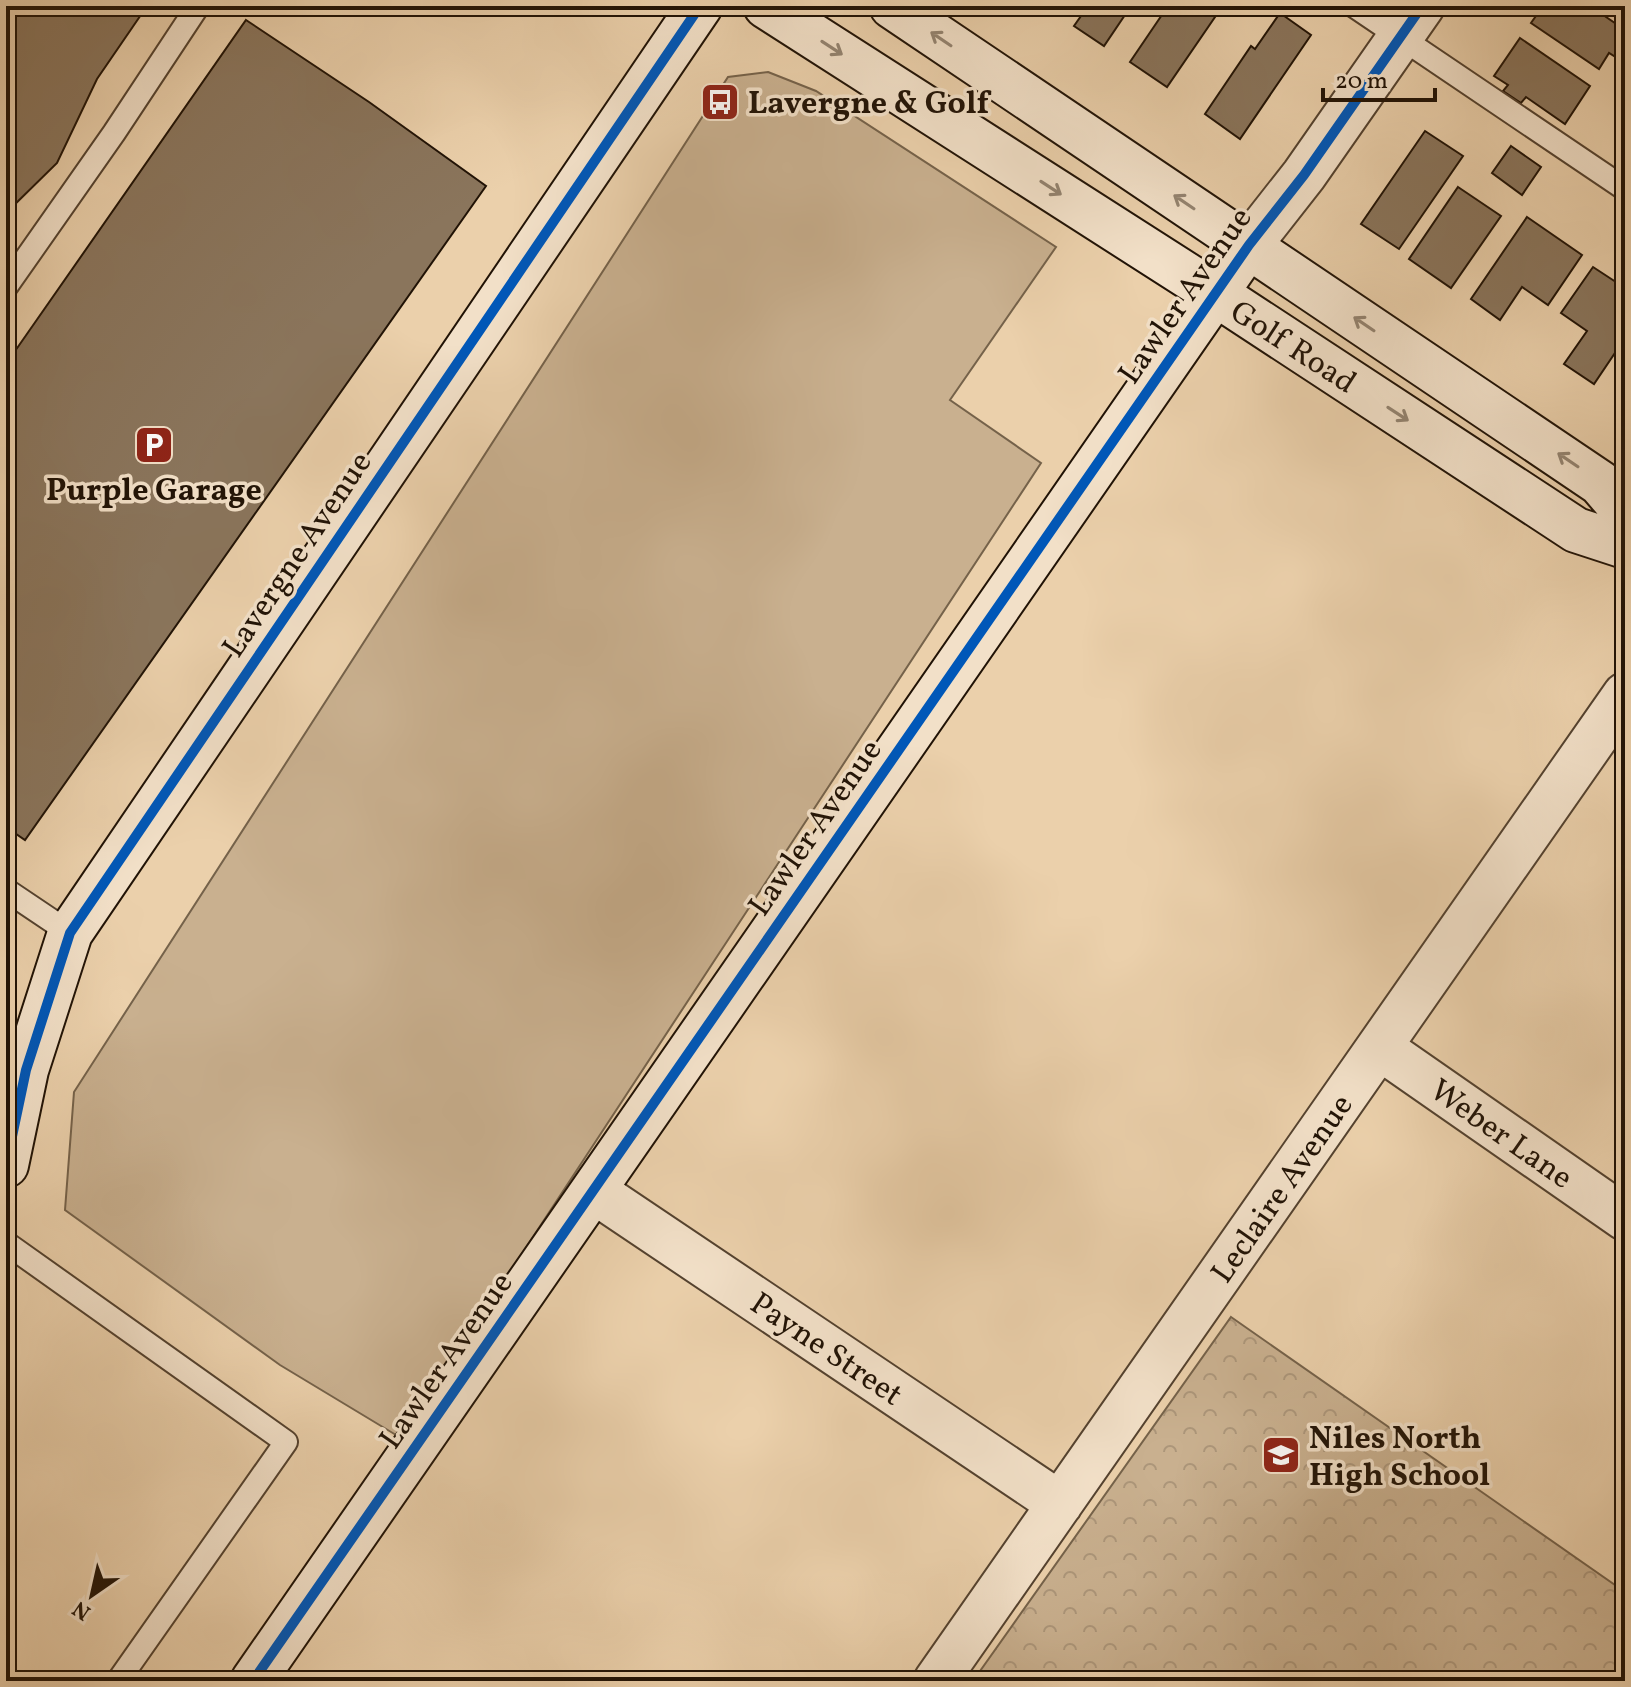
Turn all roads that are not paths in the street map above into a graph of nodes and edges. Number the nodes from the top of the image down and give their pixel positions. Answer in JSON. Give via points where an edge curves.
{"nodes":[{"id":1,"x":198,"y":6,"type":"edge"},
{"id":2,"x":700,"y":6,"type":"edge"},
{"id":3,"x":766,"y":6,"type":"edge"},
{"id":4,"x":892,"y":6,"type":"edge"},
{"id":5,"x":1354,"y":6,"type":"edge"},
{"id":6,"x":1411,"y":22,"type":"edge"},
{"id":7,"x":1625,"y":189,"type":"edge"},
{"id":8,"x":1249,"y":245,"type":"junction"},
{"id":9,"x":6,"y":287,"type":"edge"},
{"id":10,"x":1216,"y":294,"type":"junction"},
{"id":11,"x":1625,"y":512,"type":"edge"},
{"id":12,"x":1625,"y":546,"type":"edge"},
{"id":13,"x":1625,"y":695,"type":"edge"},
{"id":14,"x":6,"y":890,"type":"edge"},
{"id":15,"x":70,"y":933,"type":"junction"},
{"id":16,"x":1379,"y":1047,"type":"junction"},
{"id":17,"x":6,"y":1165,"type":"edge"},
{"id":18,"x":594,"y":1191,"type":"junction"},
{"id":19,"x":1625,"y":1218,"type":"edge"},
{"id":20,"x":6,"y":1243,"type":"edge"},
{"id":21,"x":1060,"y":1504,"type":"junction"},
{"id":22,"x":118,"y":1681,"type":"edge"},
{"id":23,"x":253,"y":1681,"type":"edge"},
{"id":24,"x":936,"y":1681,"type":"edge"}],
"edges":[{"from":1,"to":9,"type":"lane"},
{"from":2,"to":15,"type":"street","name":"Lavergne Avenue"},
{"from":3,"to":10,"type":"street","name":"Golf Road","one_way":true},
{"from":8,"to":4,"type":"street","name":"Golf Road","one_way":true},
{"from":5,"to":6,"type":"lane"},
{"from":6,"to":7,"type":"lane"},
{"from":6,"to":8,"type":"street","name":"Lawler Avenue"},
{"from":8,"to":10,"type":"street","name":"Lawler Avenue"},
{"from":11,"to":8,"type":"street","name":"Golf Road","one_way":true,"via":[[1600,483]]},
{"from":10,"to":12,"type":"street","name":"Golf Road","one_way":true,"via":[[1576,530]]},
{"from":10,"to":18,"type":"street","name":"Lawler Avenue"},
{"from":13,"to":16,"type":"street","name":"Leclaire Avenue"},
{"from":14,"to":15,"type":"lane"},
{"from":15,"to":17,"type":"street","name":"Lavergne Avenue","via":[[26,1070]]},
{"from":16,"to":19,"type":"street","name":"Weber Lane"},
{"from":16,"to":21,"type":"street","name":"Leclaire Avenue"},
{"from":18,"to":21,"type":"street","name":"Payne Street"},
{"from":18,"to":23,"type":"street","name":"Lawler Avenue"},
{"from":20,"to":22,"type":"lane","via":[[286,1442]]},
{"from":21,"to":24,"type":"street","name":"Leclaire Avenue"}]}
